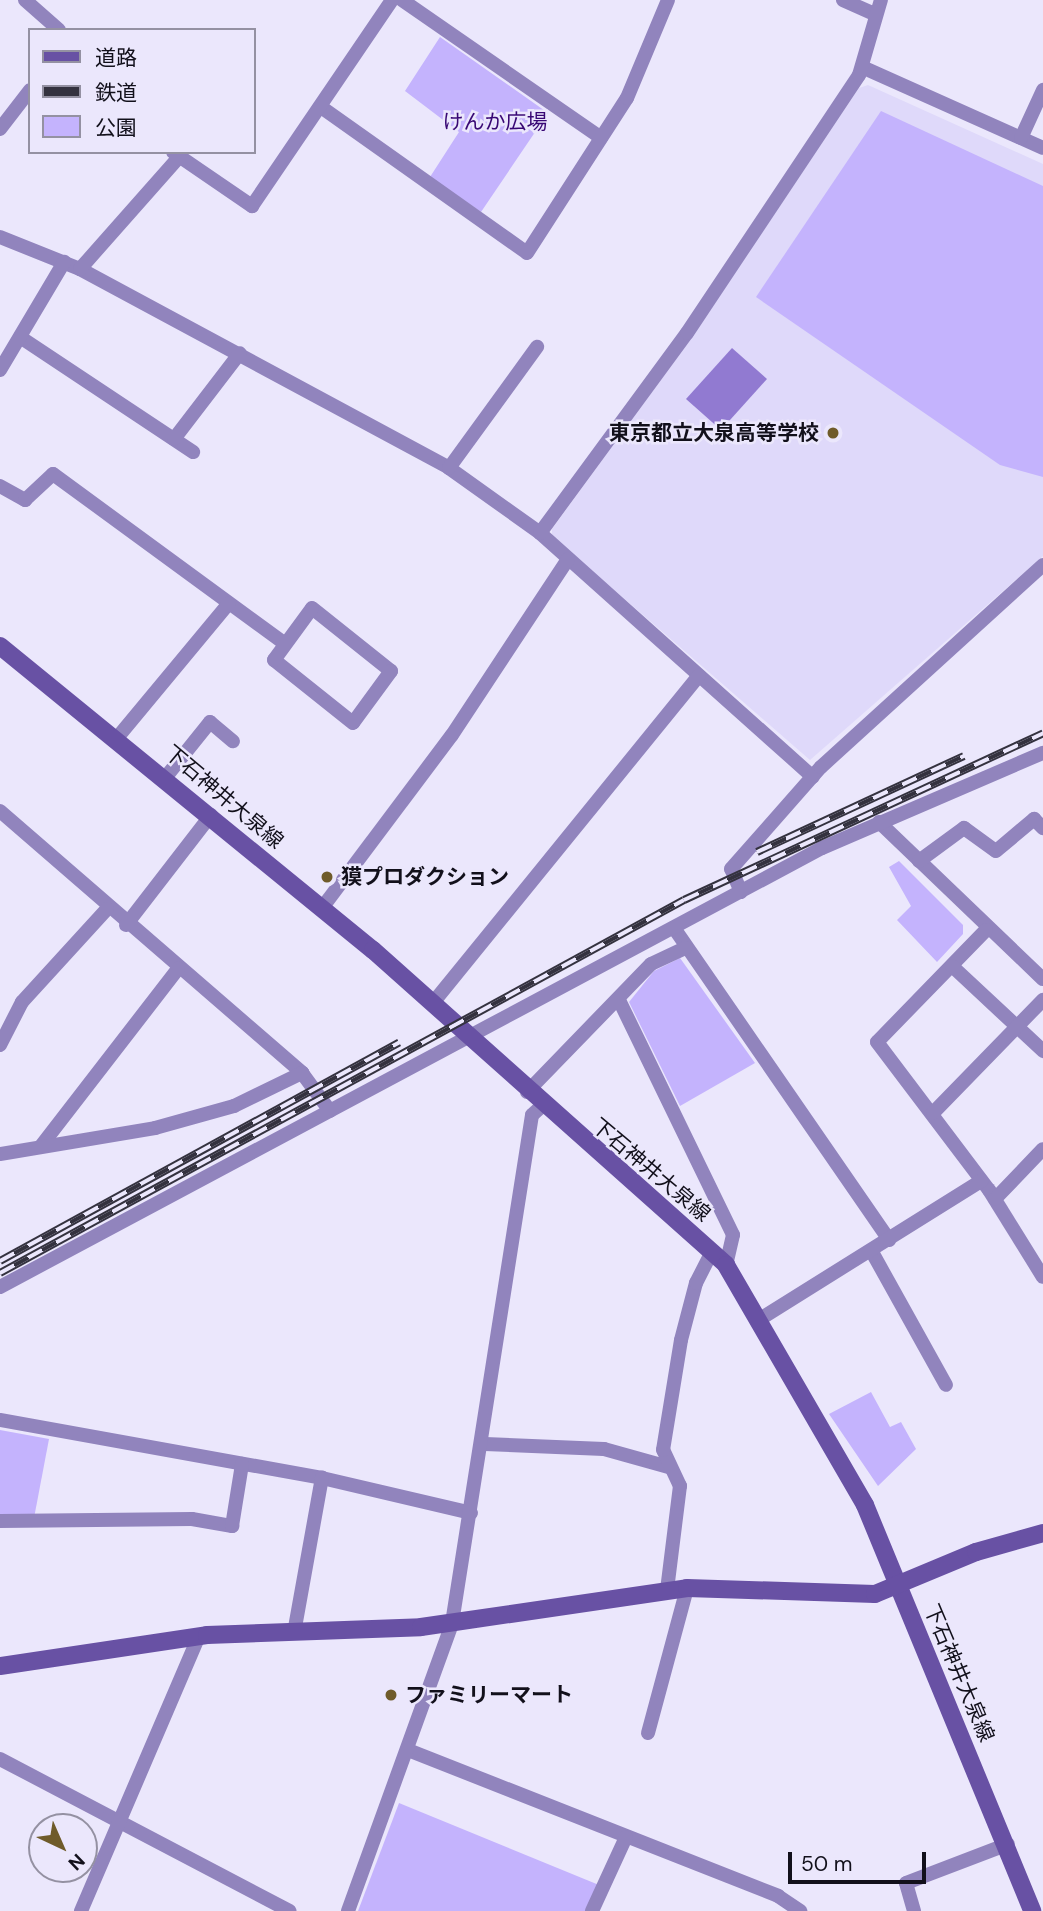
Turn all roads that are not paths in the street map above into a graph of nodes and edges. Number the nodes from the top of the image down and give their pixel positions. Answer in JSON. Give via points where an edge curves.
{"nodes":[{"id":1,"x":25,"y":0,"type":"edge"},
{"id":2,"x":392,"y":0,"type":"edge"},
{"id":3,"x":402,"y":0,"type":"edge"},
{"id":4,"x":668,"y":0,"type":"edge"},
{"id":5,"x":844,"y":0,"type":"edge"},
{"id":6,"x":881,"y":0,"type":"edge"},
{"id":7,"x":875,"y":15,"type":"junction"},
{"id":8,"x":57,"y":28,"type":"edge"},
{"id":9,"x":862,"y":67,"type":"junction"},
{"id":10,"x":1043,"y":90,"type":"edge"},
{"id":11,"x":28,"y":93,"type":"edge"},
{"id":12,"x":321,"y":107,"type":"junction"},
{"id":13,"x":0,"y":129,"type":"edge"},
{"id":14,"x":601,"y":138,"type":"junction"},
{"id":15,"x":1021,"y":138,"type":"junction"},
{"id":16,"x":1043,"y":148,"type":"edge"},
{"id":17,"x":176,"y":155,"type":"edge"},
{"id":18,"x":0,"y":237,"type":"edge"},
{"id":19,"x":64,"y":262,"type":"junction"},
{"id":20,"x":80,"y":269,"type":"junction"},
{"id":21,"x":20,"y":337,"type":"junction"},
{"id":22,"x":537,"y":347,"type":"dead end"},
{"id":23,"x":240,"y":354,"type":"junction"},
{"id":24,"x":0,"y":370,"type":"edge"},
{"id":25,"x":174,"y":439,"type":"junction"},
{"id":26,"x":193,"y":452,"type":"dead end"},
{"id":27,"x":449,"y":468,"type":"junction"},
{"id":28,"x":0,"y":486,"type":"edge"},
{"id":29,"x":540,"y":533,"type":"junction"},
{"id":30,"x":568,"y":559,"type":"junction"},
{"id":31,"x":1043,"y":565,"type":"edge"},
{"id":32,"x":229,"y":603,"type":"junction"},
{"id":33,"x":284,"y":643,"type":"junction"},
{"id":34,"x":0,"y":646,"type":"edge"},
{"id":35,"x":699,"y":676,"type":"junction"},
{"id":36,"x":117,"y":738,"type":"junction"},
{"id":37,"x":233,"y":741,"type":"dead end"},
{"id":38,"x":1043,"y":753,"type":"edge"},
{"id":39,"x":813,"y":777,"type":"junction"},
{"id":40,"x":165,"y":778,"type":"junction"},
{"id":41,"x":0,"y":811,"type":"edge"},
{"id":42,"x":211,"y":815,"type":"junction"},
{"id":43,"x":879,"y":822,"type":"junction"},
{"id":44,"x":1043,"y":828,"type":"edge"},
{"id":45,"x":919,"y":861,"type":"junction"},
{"id":46,"x":741,"y":892,"type":"junction"},
{"id":47,"x":322,"y":908,"type":"junction"},
{"id":48,"x":107,"y":909,"type":"junction"},
{"id":49,"x":126,"y":925,"type":"junction"},
{"id":50,"x":674,"y":928,"type":"junction"},
{"id":51,"x":986,"y":930,"type":"junction"},
{"id":52,"x":686,"y":948,"type":"junction"},
{"id":53,"x":951,"y":966,"type":"junction"},
{"id":54,"x":178,"y":969,"type":"junction"},
{"id":55,"x":1043,"y":979,"type":"edge"},
{"id":56,"x":619,"y":1000,"type":"junction"},
{"id":57,"x":1043,"y":1000,"type":"edge"},
{"id":58,"x":432,"y":1004,"type":"junction"},
{"id":59,"x":1017,"y":1027,"type":"junction"},
{"id":60,"x":468,"y":1037,"type":"junction"},
{"id":61,"x":1,"y":1042,"type":"edge"},
{"id":62,"x":1043,"y":1051,"type":"edge"},
{"id":63,"x":302,"y":1073,"type":"junction"},
{"id":64,"x":527,"y":1092,"type":"junction"},
{"id":65,"x":542,"y":1106,"type":"junction"},
{"id":66,"x":330,"y":1111,"type":"junction"},
{"id":67,"x":933,"y":1113,"type":"junction"},
{"id":68,"x":41,"y":1146,"type":"junction"},
{"id":69,"x":1043,"y":1150,"type":"edge"},
{"id":70,"x":0,"y":1154,"type":"edge"},
{"id":71,"x":981,"y":1181,"type":"junction"},
{"id":72,"x":995,"y":1199,"type":"junction"},
{"id":73,"x":889,"y":1240,"type":"junction"},
{"id":74,"x":712,"y":1251,"type":"junction"},
{"id":75,"x":872,"y":1252,"type":"junction"},
{"id":76,"x":726,"y":1265,"type":"junction"},
{"id":77,"x":1043,"y":1277,"type":"edge"},
{"id":78,"x":0,"y":1287,"type":"edge"},
{"id":79,"x":760,"y":1319,"type":"junction"},
{"id":80,"x":946,"y":1385,"type":"dead end"},
{"id":81,"x":0,"y":1420,"type":"edge"},
{"id":82,"x":485,"y":1444,"type":"junction"},
{"id":83,"x":242,"y":1464,"type":"junction"},
{"id":84,"x":668,"y":1467,"type":"junction"},
{"id":85,"x":322,"y":1478,"type":"junction"},
{"id":86,"x":471,"y":1513,"type":"junction"},
{"id":87,"x":0,"y":1521,"type":"edge"},
{"id":88,"x":1043,"y":1533,"type":"edge"},
{"id":89,"x":896,"y":1584,"type":"junction"},
{"id":90,"x":688,"y":1588,"type":"junction"},
{"id":91,"x":667,"y":1590,"type":"junction"},
{"id":92,"x":452,"y":1623,"type":"junction"},
{"id":93,"x":294,"y":1633,"type":"junction"},
{"id":94,"x":199,"y":1636,"type":"junction"},
{"id":95,"x":0,"y":1666,"type":"edge"},
{"id":96,"x":648,"y":1733,"type":"dead end"},
{"id":97,"x":408,"y":1750,"type":"junction"},
{"id":98,"x":0,"y":1759,"type":"edge"},
{"id":99,"x":119,"y":1825,"type":"junction"},
{"id":100,"x":626,"y":1837,"type":"junction"},
{"id":101,"x":1008,"y":1844,"type":"junction"},
{"id":102,"x":81,"y":1911,"type":"edge"},
{"id":103,"x":289,"y":1911,"type":"edge"},
{"id":104,"x":348,"y":1911,"type":"edge"},
{"id":105,"x":592,"y":1911,"type":"edge"},
{"id":106,"x":800,"y":1911,"type":"edge"},
{"id":107,"x":914,"y":1911,"type":"edge"},
{"id":108,"x":1032,"y":1911,"type":"edge"}],
"edges":[{"from":1,"to":8,"type":"street"},
{"from":2,"to":12,"type":"street"},
{"from":3,"to":14,"type":"street"},
{"from":4,"to":14,"type":"street","via":[[645,63]]},
{"from":5,"to":7,"type":"street"},
{"from":6,"to":7,"type":"street"},
{"from":7,"to":9,"type":"street"},
{"from":9,"to":15,"type":"street"},
{"from":9,"to":29,"type":"street","via":[[687,332]]},
{"from":10,"to":15,"type":"street"},
{"from":11,"to":13,"type":"street"},
{"from":12,"to":14,"type":"street","via":[[527,253]]},
{"from":12,"to":17,"type":"street","via":[[248,207]]},
{"from":15,"to":16,"type":"street"},
{"from":17,"to":20,"type":"street"},
{"from":18,"to":19,"type":"street"},
{"from":19,"to":20,"type":"street"},
{"from":19,"to":21,"type":"street"},
{"from":20,"to":23,"type":"street"},
{"from":21,"to":24,"type":"street"},
{"from":21,"to":25,"type":"street"},
{"from":22,"to":27,"type":"street"},
{"from":23,"to":25,"type":"street"},
{"from":23,"to":27,"type":"street"},
{"from":25,"to":26,"type":"street"},
{"from":27,"to":29,"type":"street"},
{"from":28,"to":32,"type":"street","via":[[25,500],[53,474]]},
{"from":29,"to":30,"type":"street"},
{"from":30,"to":35,"type":"street"},
{"from":30,"to":47,"type":"street","via":[[452,735]]},
{"from":31,"to":39,"type":"street"},
{"from":32,"to":33,"type":"street"},
{"from":32,"to":36,"type":"street"},
{"from":33,"to":33,"type":"street","via":[[276,663],[353,723],[391,671],[312,608]]},
{"from":34,"to":36,"type":"main road","name":"下石神井大泉線"},
{"from":35,"to":39,"type":"street"},
{"from":35,"to":58,"type":"street"},
{"from":36,"to":40,"type":"main road","name":"下石神井大泉線"},
{"from":37,"to":40,"type":"street","via":[[211,722]]},
{"from":38,"to":43,"type":"street"},
{"from":39,"to":46,"type":"street","via":[[731,869]]},
{"from":40,"to":42,"type":"main road","name":"下石神井大泉線"},
{"from":41,"to":48,"type":"street"},
{"from":42,"to":47,"type":"main road","name":"下石神井大泉線"},
{"from":42,"to":49,"type":"street"},
{"from":43,"to":45,"type":"street"},
{"from":43,"to":46,"type":"street"},
{"from":44,"to":45,"type":"street","via":[[1034,819],[996,851],[964,828]]},
{"from":45,"to":51,"type":"street"},
{"from":46,"to":50,"type":"street"},
{"from":47,"to":58,"type":"main road","name":"下石神井大泉線"},
{"from":48,"to":49,"type":"street"},
{"from":48,"to":61,"type":"street","via":[[22,1002]]},
{"from":49,"to":54,"type":"street"},
{"from":50,"to":52,"type":"street"},
{"from":50,"to":60,"type":"street"},
{"from":51,"to":53,"type":"street"},
{"from":51,"to":55,"type":"street"},
{"from":52,"to":56,"type":"street","via":[[651,964]]},
{"from":52,"to":73,"type":"street"},
{"from":53,"to":59,"type":"street"},
{"from":53,"to":67,"type":"street","via":[[877,1042]]},
{"from":54,"to":63,"type":"street"},
{"from":54,"to":68,"type":"street"},
{"from":56,"to":64,"type":"street"},
{"from":56,"to":76,"type":"street","via":[[733,1235]]},
{"from":57,"to":59,"type":"street"},
{"from":58,"to":60,"type":"main road","name":"下石神井大泉線"},
{"from":59,"to":62,"type":"street"},
{"from":59,"to":67,"type":"street"},
{"from":60,"to":64,"type":"main road","name":"下石神井大泉線"},
{"from":60,"to":66,"type":"street"},
{"from":63,"to":66,"type":"street"},
{"from":63,"to":68,"type":"street","via":[[221,1110]]},
{"from":64,"to":65,"type":"main road","name":"下石神井大泉線"},
{"from":65,"to":74,"type":"main road","name":"下石神井大泉線"},
{"from":65,"to":82,"type":"street","via":[[532,1115]]},
{"from":66,"to":78,"type":"street"},
{"from":67,"to":71,"type":"street"},
{"from":68,"to":70,"type":"street"},
{"from":69,"to":72,"type":"street"},
{"from":71,"to":72,"type":"street"},
{"from":71,"to":73,"type":"street"},
{"from":72,"to":77,"type":"street"},
{"from":73,"to":75,"type":"street"},
{"from":74,"to":76,"type":"main road","name":"下石神井大泉線"},
{"from":74,"to":84,"type":"street","via":[[696,1283],[681,1340],[663,1450]]},
{"from":75,"to":79,"type":"street"},
{"from":75,"to":80,"type":"street"},
{"from":76,"to":79,"type":"main road","name":"下石神井大泉線"},
{"from":79,"to":89,"type":"main road","name":"下石神井大泉線","via":[[864,1504]]},
{"from":81,"to":83,"type":"street"},
{"from":82,"to":84,"type":"street","via":[[604,1449]]},
{"from":82,"to":86,"type":"street"},
{"from":83,"to":85,"type":"street"},
{"from":83,"to":87,"type":"street","via":[[233,1526],[192,1519]]},
{"from":84,"to":91,"type":"street","via":[[680,1486]]},
{"from":85,"to":86,"type":"street"},
{"from":85,"to":93,"type":"street"},
{"from":86,"to":92,"type":"street"},
{"from":88,"to":89,"type":"main road"},
{"from":89,"to":90,"type":"main road","via":[[875,1594]]},
{"from":89,"to":101,"type":"main road","name":"下石神井大泉線"},
{"from":90,"to":91,"type":"main road"},
{"from":90,"to":96,"type":"street"},
{"from":91,"to":92,"type":"main road"},
{"from":92,"to":93,"type":"main road"},
{"from":92,"to":97,"type":"street"},
{"from":93,"to":94,"type":"main road"},
{"from":94,"to":95,"type":"main road"},
{"from":94,"to":99,"type":"street"},
{"from":97,"to":100,"type":"street"},
{"from":97,"to":104,"type":"street"},
{"from":98,"to":99,"type":"street"},
{"from":99,"to":102,"type":"street"},
{"from":99,"to":103,"type":"street"},
{"from":100,"to":105,"type":"street"},
{"from":100,"to":106,"type":"street","via":[[778,1896]]},
{"from":101,"to":107,"type":"street","via":[[906,1883]]},
{"from":101,"to":108,"type":"main road","name":"下石神井大泉線"}]}
